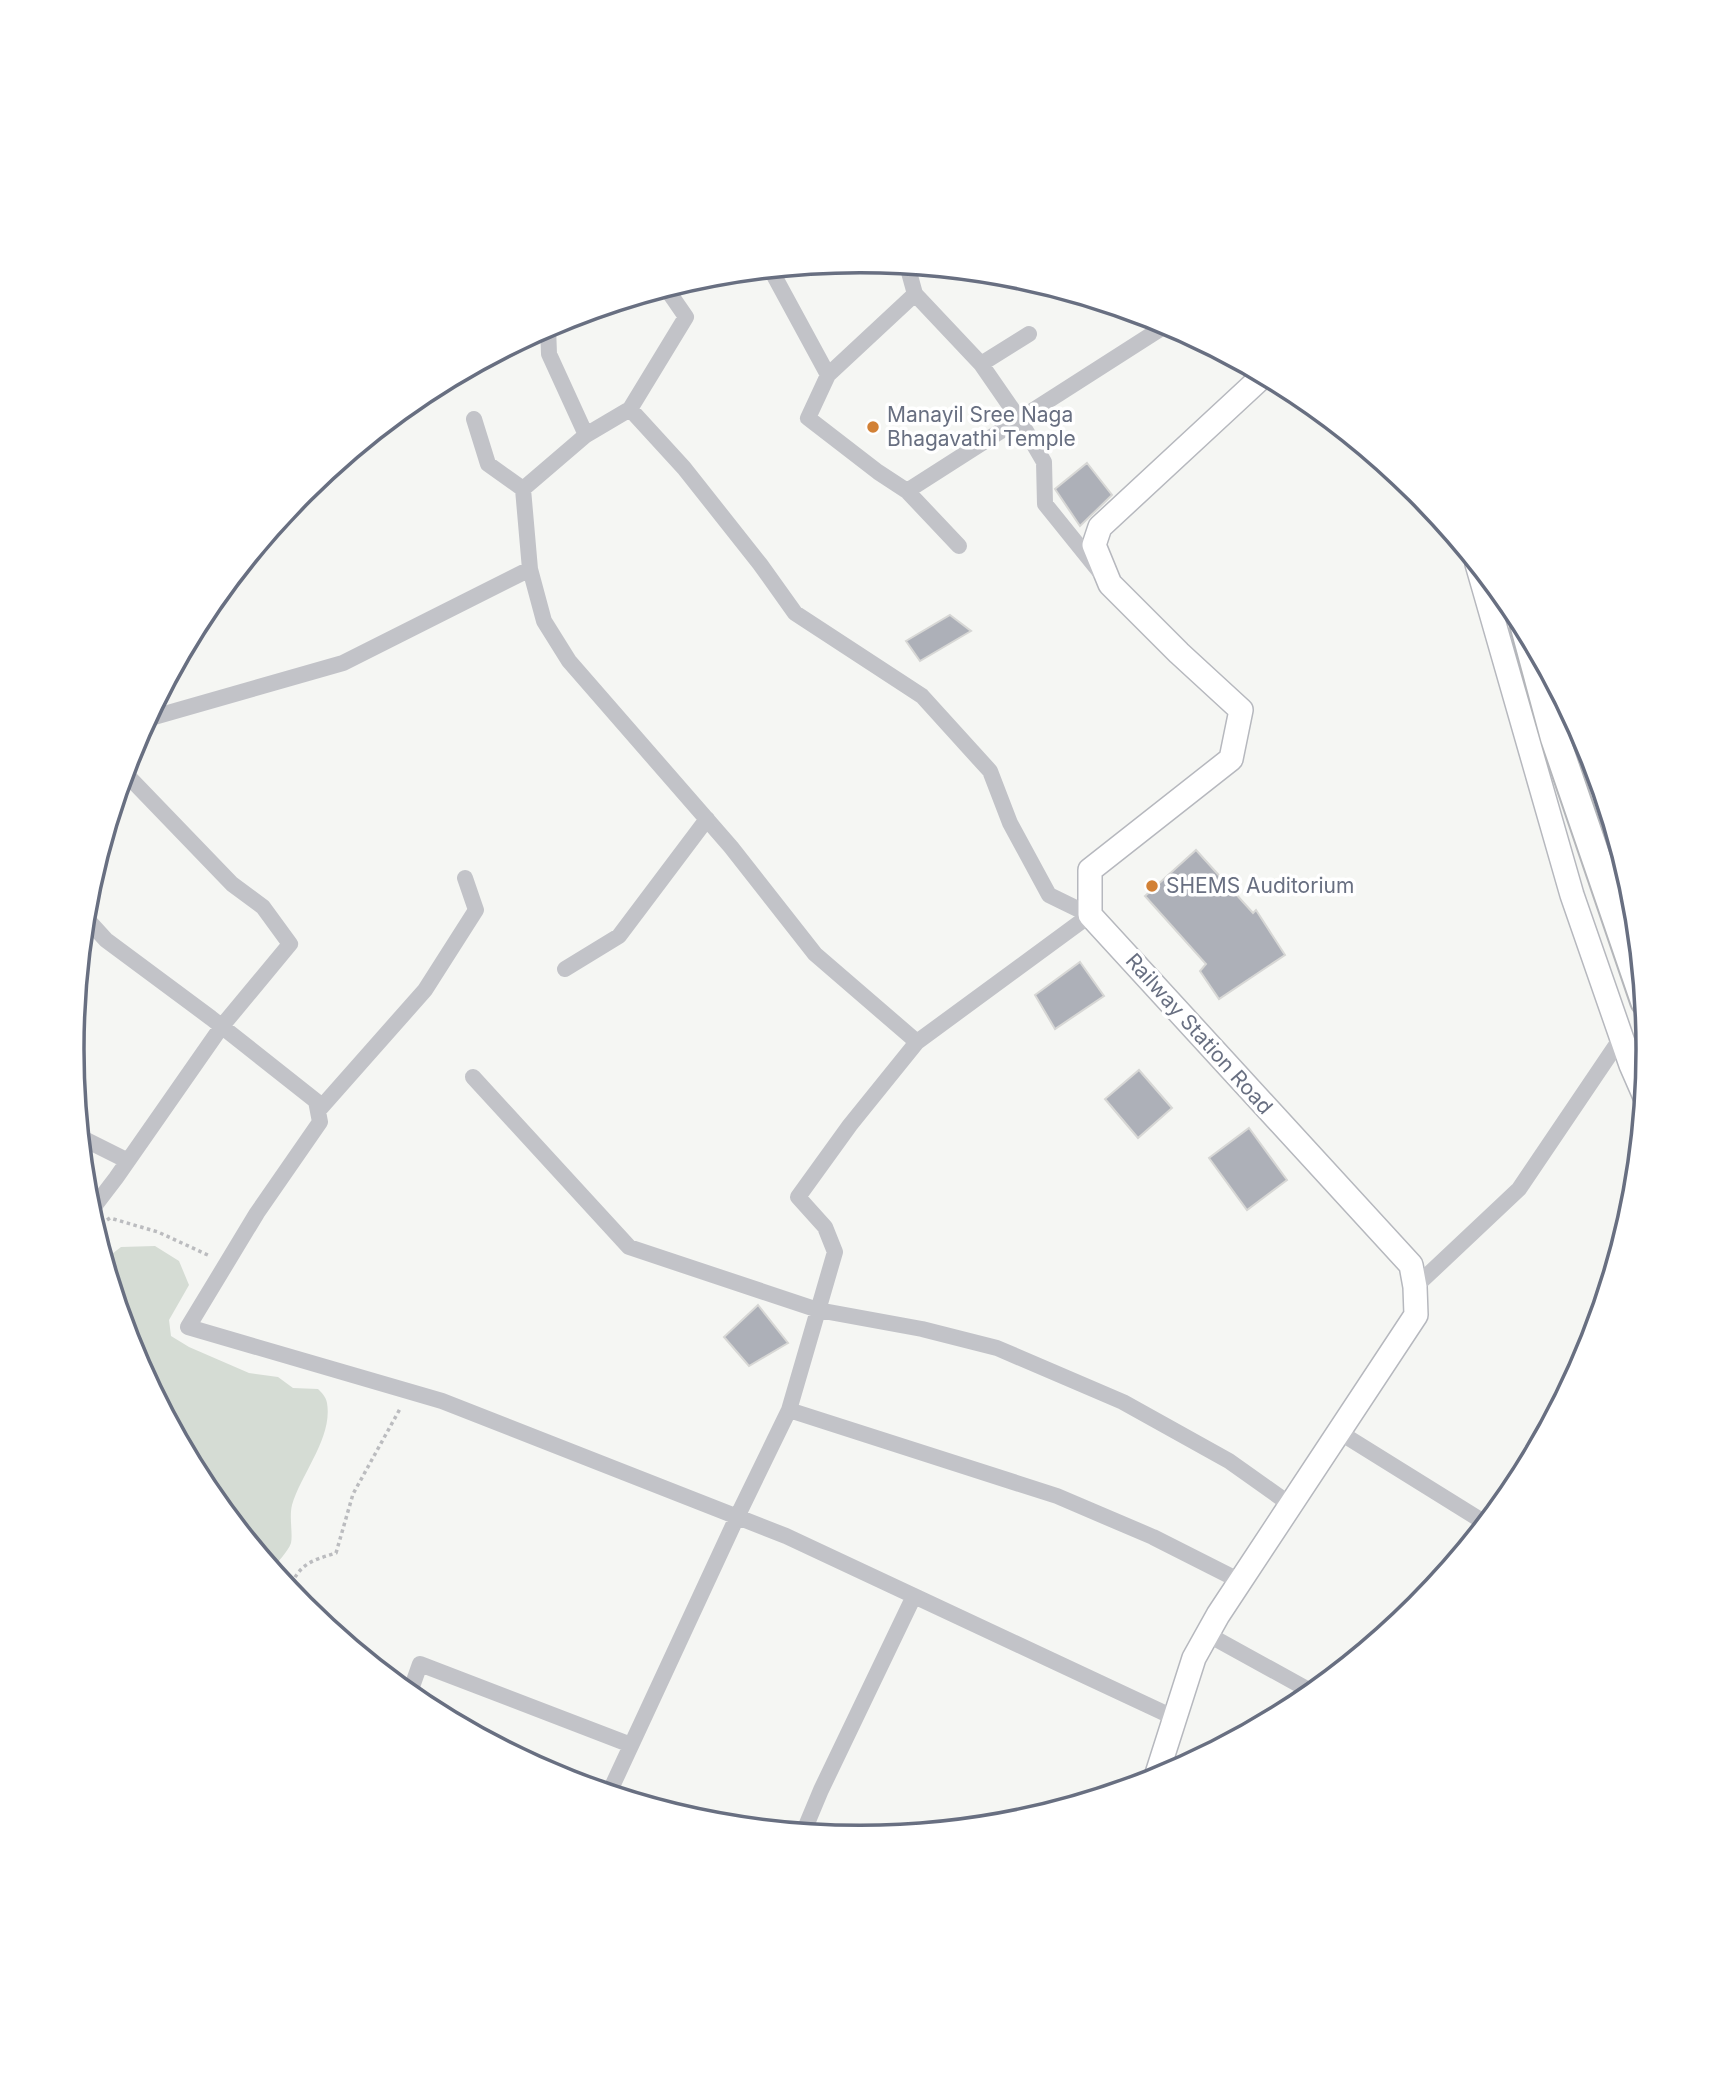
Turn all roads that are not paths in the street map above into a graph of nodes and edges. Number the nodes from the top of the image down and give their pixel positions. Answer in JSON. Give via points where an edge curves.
{"nodes":[{"id":1,"x":909,"y":275,"type":"edge"},
{"id":2,"x":776,"y":278,"type":"edge"},
{"id":3,"x":915,"y":294,"type":"junction"},
{"id":4,"x":672,"y":296,"type":"edge"},
{"id":5,"x":1156,"y":331,"type":"edge"},
{"id":6,"x":1029,"y":334,"type":"dead end"},
{"id":7,"x":548,"y":339,"type":"edge"},
{"id":8,"x":981,"y":364,"type":"junction"},
{"id":9,"x":828,"y":375,"type":"junction"},
{"id":10,"x":1257,"y":382,"type":"edge"},
{"id":11,"x":630,"y":409,"type":"junction"},
{"id":12,"x":474,"y":419,"type":"dead end"},
{"id":13,"x":1019,"y":419,"type":"junction"},
{"id":14,"x":586,"y":435,"type":"junction"},
{"id":15,"x":523,"y":489,"type":"junction"},
{"id":16,"x":907,"y":491,"type":"junction"},
{"id":17,"x":959,"y":547,"type":"dead end"},
{"id":18,"x":530,"y":569,"type":"junction"},
{"id":19,"x":1110,"y":584,"type":"junction"},
{"id":20,"x":1483,"y":586,"type":"edge"},
{"id":21,"x":1535,"y":666,"type":"edge"},
{"id":22,"x":160,"y":715,"type":"edge"},
{"id":23,"x":132,"y":781,"type":"edge"},
{"id":24,"x":707,"y":819,"type":"junction"},
{"id":25,"x":465,"y":878,"type":"dead end"},
{"id":26,"x":1090,"y":915,"type":"junction"},
{"id":27,"x":94,"y":927,"type":"edge"},
{"id":28,"x":1632,"y":964,"type":"edge"},
{"id":29,"x":565,"y":969,"type":"dead end"},
{"id":30,"x":222,"y":1026,"type":"junction"},
{"id":31,"x":1621,"y":1038,"type":"junction"},
{"id":32,"x":917,"y":1042,"type":"junction"},
{"id":33,"x":1636,"y":1075,"type":"edge"},
{"id":34,"x":473,"y":1077,"type":"dead end"},
{"id":35,"x":318,"y":1111,"type":"junction"},
{"id":36,"x":90,"y":1142,"type":"edge"},
{"id":37,"x":128,"y":1160,"type":"junction"},
{"id":38,"x":99,"y":1200,"type":"edge"},
{"id":39,"x":1415,"y":1287,"type":"junction"},
{"id":40,"x":818,"y":1310,"type":"junction"},
{"id":41,"x":789,"y":1410,"type":"junction"},
{"id":42,"x":1339,"y":1432,"type":"junction"},
{"id":43,"x":1290,"y":1506,"type":"junction"},
{"id":44,"x":737,"y":1517,"type":"junction"},
{"id":45,"x":1479,"y":1519,"type":"edge"},
{"id":46,"x":1240,"y":1581,"type":"junction"},
{"id":47,"x":914,"y":1596,"type":"junction"},
{"id":48,"x":1207,"y":1634,"type":"junction"},
{"id":49,"x":413,"y":1684,"type":"edge"},
{"id":50,"x":1303,"y":1687,"type":"edge"},
{"id":51,"x":1175,"y":1718,"type":"junction"},
{"id":52,"x":631,"y":1745,"type":"junction"},
{"id":53,"x":1159,"y":1766,"type":"edge"},
{"id":54,"x":613,"y":1786,"type":"edge"},
{"id":55,"x":807,"y":1824,"type":"edge"}],
"edges":[{"from":1,"to":3,"type":"street"},
{"from":2,"to":9,"type":"street"},
{"from":3,"to":8,"type":"street"},
{"from":3,"to":9,"type":"street"},
{"from":4,"to":11,"type":"street","via":[[686,317]]},
{"from":5,"to":13,"type":"street"},
{"from":6,"to":8,"type":"street"},
{"from":7,"to":14,"type":"street","via":[[549,354]]},
{"from":8,"to":13,"type":"street"},
{"from":9,"to":16,"type":"street","via":[[808,418]]},
{"from":10,"to":19,"type":"street","via":[[1100,527],[1094,545]]},
{"from":11,"to":14,"type":"street"},
{"from":11,"to":26,"type":"street","via":[[684,468],[795,613],[922,696],[948,724],[990,771],[1010,823],[1049,895]]},
{"from":12,"to":15,"type":"street","via":[[488,464]]},
{"from":13,"to":16,"type":"street"},
{"from":13,"to":19,"type":"street","via":[[1044,462],[1045,504]]},
{"from":14,"to":15,"type":"street"},
{"from":15,"to":18,"type":"street"},
{"from":16,"to":17,"type":"street"},
{"from":18,"to":22,"type":"street","via":[[343,663]]},
{"from":18,"to":24,"type":"street","via":[[544,621],[569,661]]},
{"from":19,"to":26,"type":"street","via":[[1241,710],[1231,759],[1090,870]]},
{"from":20,"to":31,"type":"street","via":[[1572,895]]},
{"from":21,"to":28,"type":"highway","via":[[1555,738]]},
{"from":23,"to":30,"type":"street","via":[[232,884],[263,907],[290,944]]},
{"from":24,"to":29,"type":"street","via":[[619,936]]},
{"from":24,"to":32,"type":"street","via":[[816,954]]},
{"from":25,"to":35,"type":"street","via":[[476,910],[425,990]]},
{"from":26,"to":32,"type":"street"},
{"from":26,"to":39,"type":"street","name":"Railway Station Road","via":[[1411,1265]]},
{"from":27,"to":30,"type":"street"},
{"from":30,"to":35,"type":"street","via":[[316,1101]]},
{"from":30,"to":37,"type":"street"},
{"from":31,"to":33,"type":"street"},
{"from":31,"to":39,"type":"street","via":[[1519,1189]]},
{"from":32,"to":40,"type":"street","via":[[798,1197],[825,1227],[835,1252]]},
{"from":34,"to":40,"type":"street","via":[[629,1247]]},
{"from":35,"to":44,"type":"street","via":[[320,1122],[257,1213],[188,1327],[442,1401]]},
{"from":36,"to":37,"type":"street"},
{"from":37,"to":38,"type":"street"},
{"from":39,"to":42,"type":"street","name":"Railway Station Road","via":[[1416,1315]]},
{"from":40,"to":41,"type":"street"},
{"from":40,"to":43,"type":"street","via":[[997,1348],[1123,1402],[1229,1461]]},
{"from":41,"to":44,"type":"street"},
{"from":41,"to":46,"type":"street","via":[[1057,1496],[1153,1536]]},
{"from":42,"to":43,"type":"street","name":"Railway Station Road"},
{"from":42,"to":45,"type":"street"},
{"from":43,"to":46,"type":"street","name":"Railway Station Road"},
{"from":44,"to":47,"type":"street"},
{"from":44,"to":52,"type":"street"},
{"from":46,"to":48,"type":"street","name":"Railway Station Road"},
{"from":47,"to":51,"type":"street"},
{"from":47,"to":55,"type":"street"},
{"from":48,"to":50,"type":"street"},
{"from":48,"to":51,"type":"street","name":"Railway Station Road","via":[[1194,1658]]},
{"from":49,"to":52,"type":"street","via":[[420,1664]]},
{"from":51,"to":53,"type":"street","name":"Railway Station Road"},
{"from":52,"to":54,"type":"street"}]}
